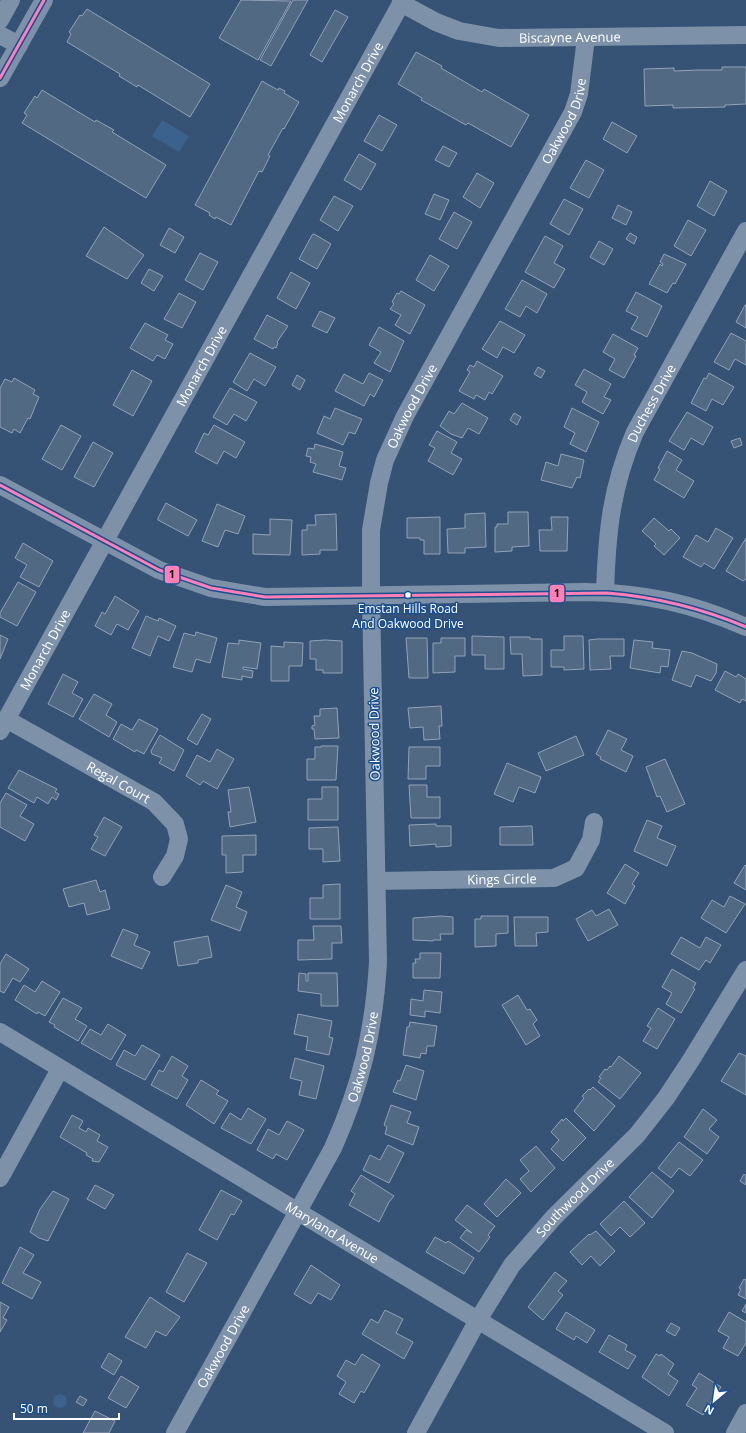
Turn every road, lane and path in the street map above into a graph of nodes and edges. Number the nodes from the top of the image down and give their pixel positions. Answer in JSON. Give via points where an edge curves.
{"nodes":[{"id":1,"x":11,"y":0,"type":"edge"},
{"id":2,"x":44,"y":0,"type":"edge"},
{"id":3,"x":402,"y":1,"type":"edge"},
{"id":4,"x":0,"y":20,"type":"edge"},
{"id":5,"x":0,"y":34,"type":"edge"},
{"id":6,"x":746,"y":35,"type":"edge"},
{"id":7,"x":586,"y":38,"type":"junction"},
{"id":8,"x":19,"y":44,"type":"junction"},
{"id":9,"x":0,"y":78,"type":"edge"},
{"id":10,"x":746,"y":230,"type":"edge"},
{"id":11,"x":0,"y":485,"type":"edge"},
{"id":12,"x":104,"y":542,"type":"junction"},
{"id":13,"x":605,"y":592,"type":"junction"},
{"id":14,"x":371,"y":596,"type":"junction"},
{"id":15,"x":746,"y":627,"type":"edge"},
{"id":16,"x":3,"y":725,"type":"edge"},
{"id":17,"x":594,"y":822,"type":"dead end"},
{"id":18,"x":162,"y":877,"type":"dead end"},
{"id":19,"x":377,"y":881,"type":"junction"},
{"id":20,"x":746,"y":970,"type":"edge"},
{"id":21,"x":0,"y":1032,"type":"edge"},
{"id":22,"x":60,"y":1068,"type":"junction"},
{"id":23,"x":0,"y":1178,"type":"edge"},
{"id":24,"x":297,"y":1211,"type":"junction"},
{"id":25,"x":478,"y":1320,"type":"junction"},
{"id":26,"x":746,"y":1413,"type":"edge"},
{"id":27,"x":175,"y":1433,"type":"edge"},
{"id":28,"x":416,"y":1433,"type":"edge"},
{"id":29,"x":665,"y":1433,"type":"edge"},
{"id":30,"x":735,"y":1433,"type":"edge"}],
"edges":[{"from":1,"to":4,"type":"street"},
{"from":2,"to":8,"type":"street"},
{"from":3,"to":7,"type":"street","name":"Biscayne Avenue","via":[[436,22],[459,31],[499,38]]},
{"from":3,"to":12,"type":"street","name":"Monarch Drive"},
{"from":5,"to":8,"type":"street"},
{"from":6,"to":7,"type":"street","name":"Biscayne Avenue"},
{"from":7,"to":14,"type":"street","name":"Oakwood Drive","via":[[579,94],[574,112],[405,416],[386,460],[372,522]]},
{"from":8,"to":9,"type":"street"},
{"from":10,"to":13,"type":"street","name":"Duchess Drive","via":[[624,456],[610,511]]},
{"from":11,"to":12,"type":"street"},
{"from":12,"to":14,"type":"street","via":[[165,573],[238,594],[293,597]]},
{"from":12,"to":16,"type":"street","name":"Monarch Drive"},
{"from":13,"to":14,"type":"street"},
{"from":13,"to":15,"type":"street","via":[[662,598]]},
{"from":14,"to":19,"type":"street","name":"Oakwood Drive"},
{"from":16,"to":18,"type":"street","name":"Regal Court","via":[[154,802],[175,824],[179,839],[175,856]]},
{"from":17,"to":19,"type":"street","name":"Kings Circle","via":[[591,840],[576,868],[554,878]]},
{"from":19,"to":24,"type":"street","name":"Oakwood Drive","via":[[376,1001],[364,1061],[348,1113],[333,1148]]},
{"from":20,"to":25,"type":"street","name":"Southwood Drive","via":[[666,1098],[637,1135],[532,1240],[512,1265]]},
{"from":21,"to":22,"type":"street","name":"Maryland Avenue"},
{"from":22,"to":23,"type":"street"},
{"from":22,"to":24,"type":"street","name":"Maryland Avenue"},
{"from":24,"to":25,"type":"street","name":"Maryland Avenue"},
{"from":24,"to":27,"type":"street","name":"Oakwood Drive"},
{"from":25,"to":28,"type":"street","name":"Southwood Drive"},
{"from":25,"to":29,"type":"street","name":"Maryland Avenue"},
{"from":26,"to":30,"type":"street"}]}
